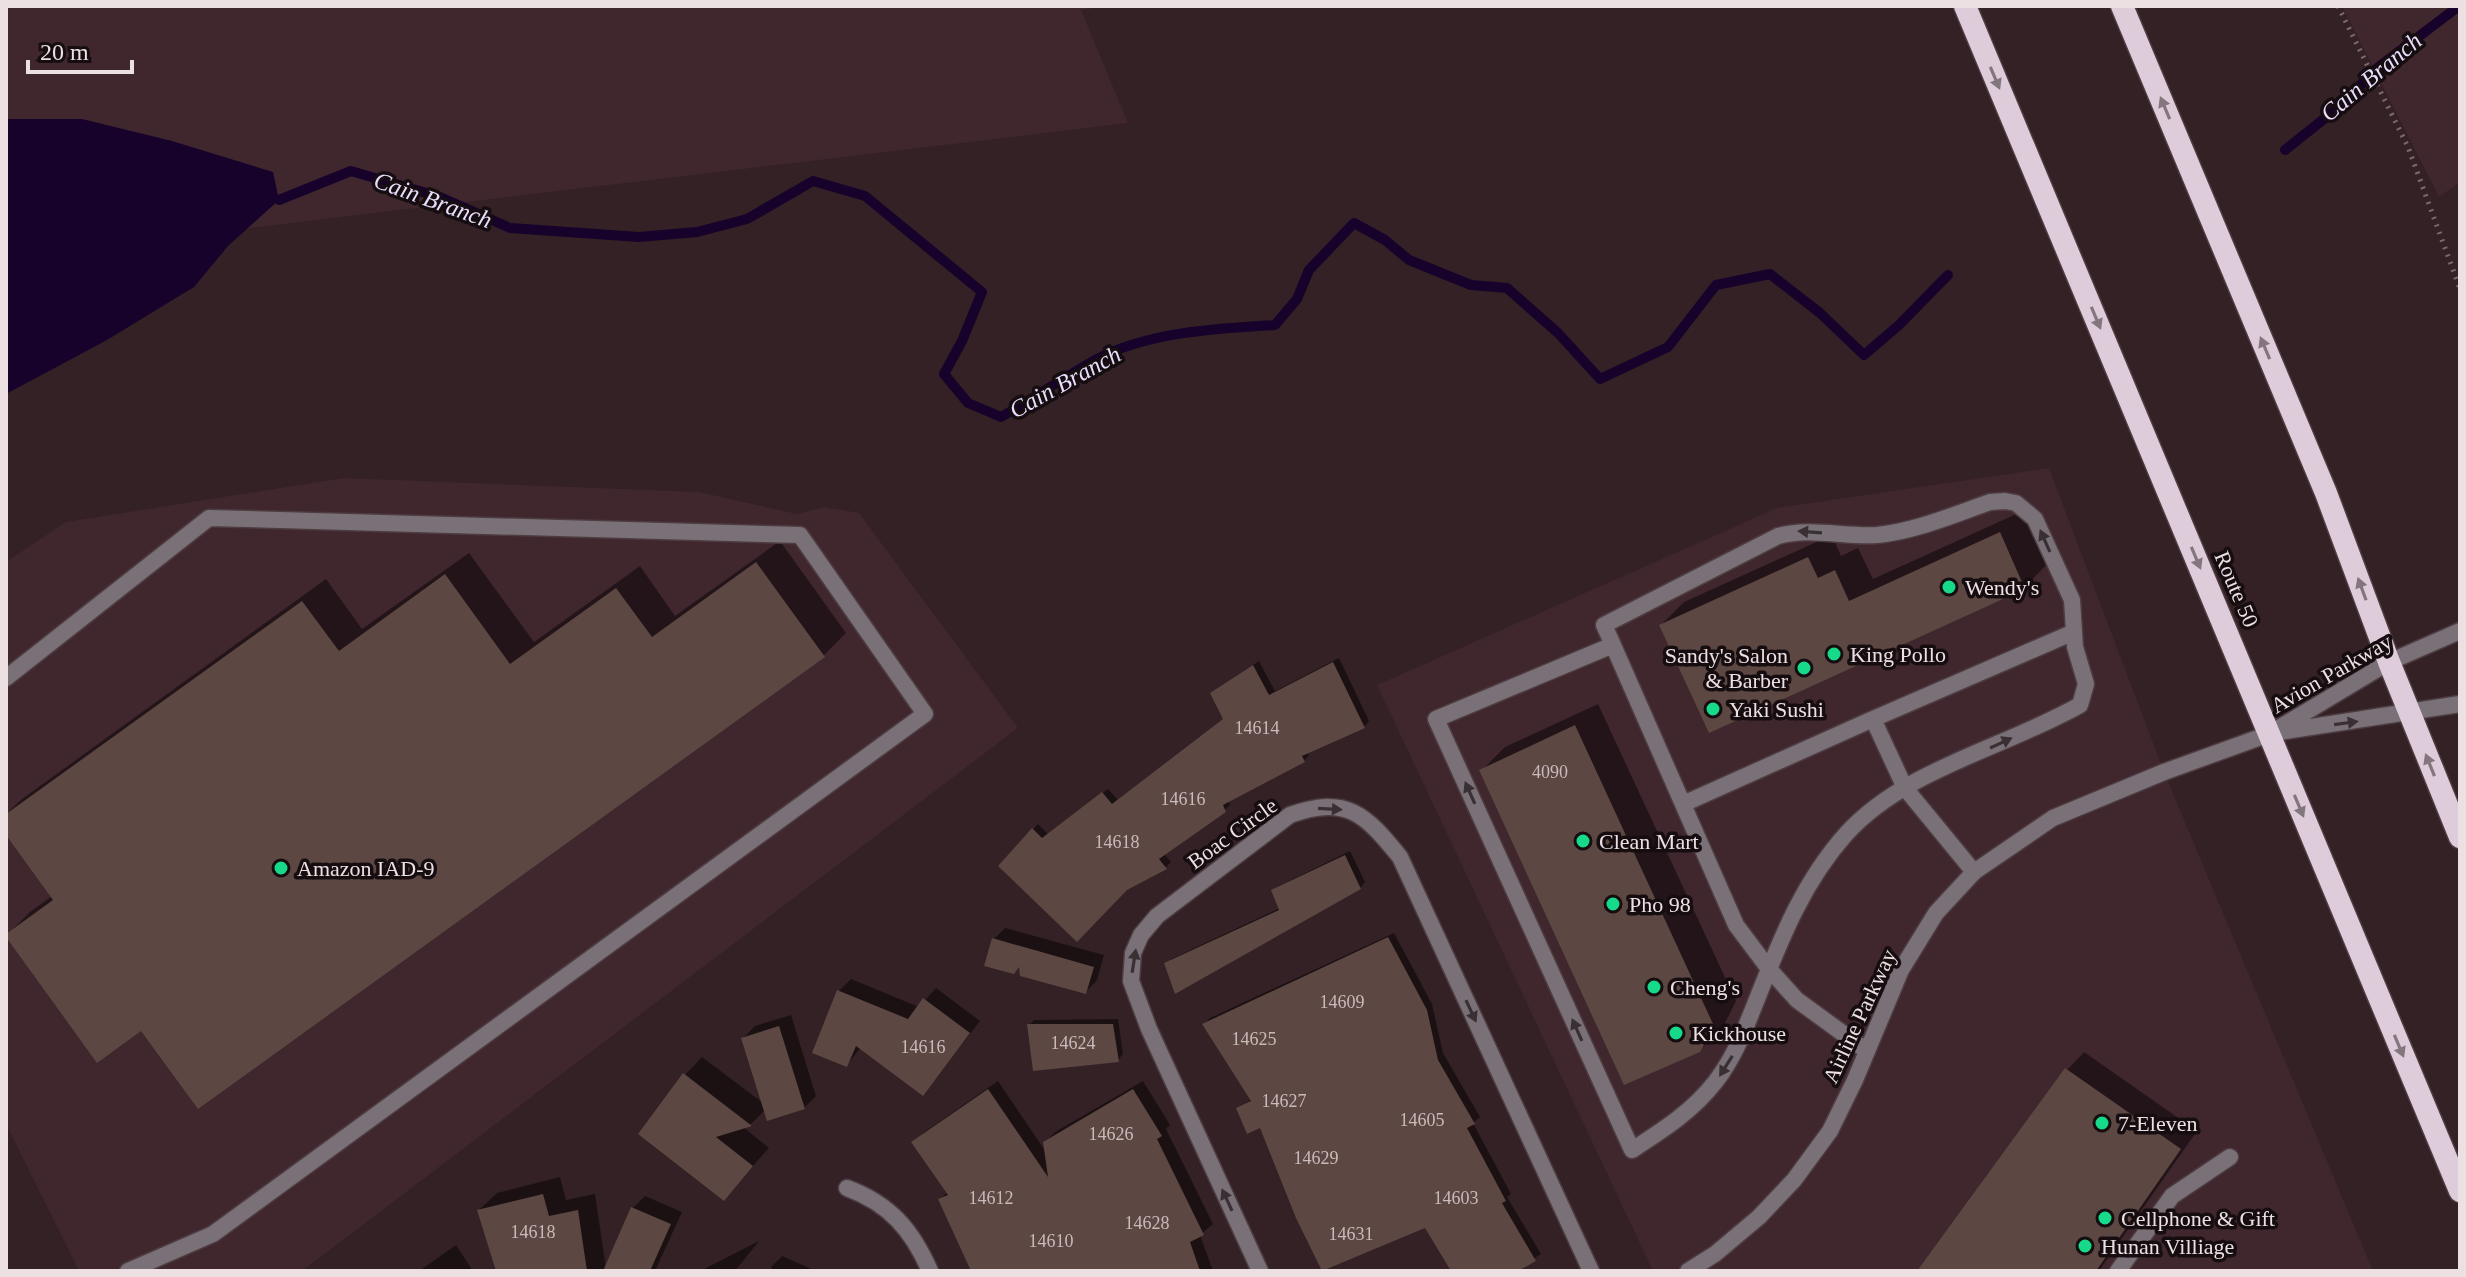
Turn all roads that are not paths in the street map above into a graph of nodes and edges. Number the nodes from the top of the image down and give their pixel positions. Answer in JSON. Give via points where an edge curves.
{"nodes":[{"id":1,"x":1965,"y":6,"type":"edge"},
{"id":2,"x":2122,"y":6,"type":"edge"},
{"id":3,"x":2460,"y":631,"type":"edge"},
{"id":4,"x":2074,"y":632,"type":"junction"},
{"id":5,"x":1613,"y":645,"type":"junction"},
{"id":6,"x":2389,"y":662,"type":"junction"},
{"id":7,"x":6,"y":678,"type":"edge"},
{"id":8,"x":2460,"y":704,"type":"edge"},
{"id":9,"x":2409,"y":714,"type":"junction"},
{"id":10,"x":1873,"y":719,"type":"junction"},
{"id":11,"x":2269,"y":734,"type":"junction"},
{"id":12,"x":1905,"y":788,"type":"junction"},
{"id":13,"x":1683,"y":804,"type":"junction"},
{"id":14,"x":2460,"y":837,"type":"edge"},
{"id":15,"x":1974,"y":872,"type":"junction"},
{"id":16,"x":1769,"y":969,"type":"junction"},
{"id":17,"x":1867,"y":1051,"type":"junction"},
{"id":18,"x":2230,"y":1157,"type":"dead end"},
{"id":19,"x":847,"y":1188,"type":"dead end"},
{"id":20,"x":2460,"y":1191,"type":"edge"},
{"id":21,"x":128,"y":1271,"type":"edge"},
{"id":22,"x":930,"y":1271,"type":"edge"},
{"id":23,"x":1260,"y":1271,"type":"edge"},
{"id":24,"x":1591,"y":1271,"type":"edge"},
{"id":25,"x":1688,"y":1271,"type":"edge"},
{"id":26,"x":2118,"y":1271,"type":"edge"}],
"edges":[{"from":1,"to":11,"type":"highway","name":"Route 50","one_way":true},
{"from":6,"to":2,"type":"highway","one_way":true,"via":[[2326,493]]},
{"from":3,"to":6,"type":"street","name":"Avion Parkway"},
{"from":4,"to":5,"type":"street","one_way":true,"via":[[2072,600],[2035,519],[2005,501],[1896,532],[1796,531],[1778,536],[1604,625]]},
{"from":4,"to":10,"type":"street"},
{"from":12,"to":4,"type":"street","one_way":true,"via":[[2080,705],[2086,684]]},
{"from":5,"to":13,"type":"street"},
{"from":16,"to":5,"type":"street","one_way":true,"via":[[1718,1079],[1678,1121],[1632,1150],[1436,719]]},
{"from":6,"to":9,"type":"highway"},
{"from":6,"to":11,"type":"street","name":"Avion Parkway"},
{"from":7,"to":21,"type":"street","via":[[209,518],[800,535],[925,714],[213,1234]]},
{"from":8,"to":9,"type":"street","name":"Avion Parkway"},
{"from":11,"to":9,"type":"street","name":"Avion Parkway","one_way":true},
{"from":14,"to":9,"type":"highway","one_way":true},
{"from":10,"to":12,"type":"street"},
{"from":10,"to":13,"type":"street"},
{"from":11,"to":15,"type":"street","name":"Airline Parkway","via":[[2053,818]]},
{"from":11,"to":20,"type":"highway","name":"Route 50","one_way":true},
{"from":12,"to":15,"type":"street"},
{"from":12,"to":16,"type":"street","via":[[1866,814],[1811,879]]},
{"from":13,"to":16,"type":"street","via":[[1736,925]]},
{"from":15,"to":17,"type":"street","name":"Airline Parkway","via":[[1936,913],[1901,970]]},
{"from":16,"to":17,"type":"street","via":[[1797,1000]]},
{"from":17,"to":25,"type":"street","name":"Airline Parkway","via":[[1830,1131],[1794,1180],[1759,1217]]},
{"from":18,"to":26,"type":"street","via":[[2172,1196]]},
{"from":19,"to":22,"type":"street","via":[[889,1211],[916,1239]]},
{"from":23,"to":24,"type":"street","name":"Boac Circle","one_way":true,"via":[[1149,1029],[1131,981],[1133,953],[1157,916],[1290,815],[1331,807],[1372,822],[1400,857]]}]}
